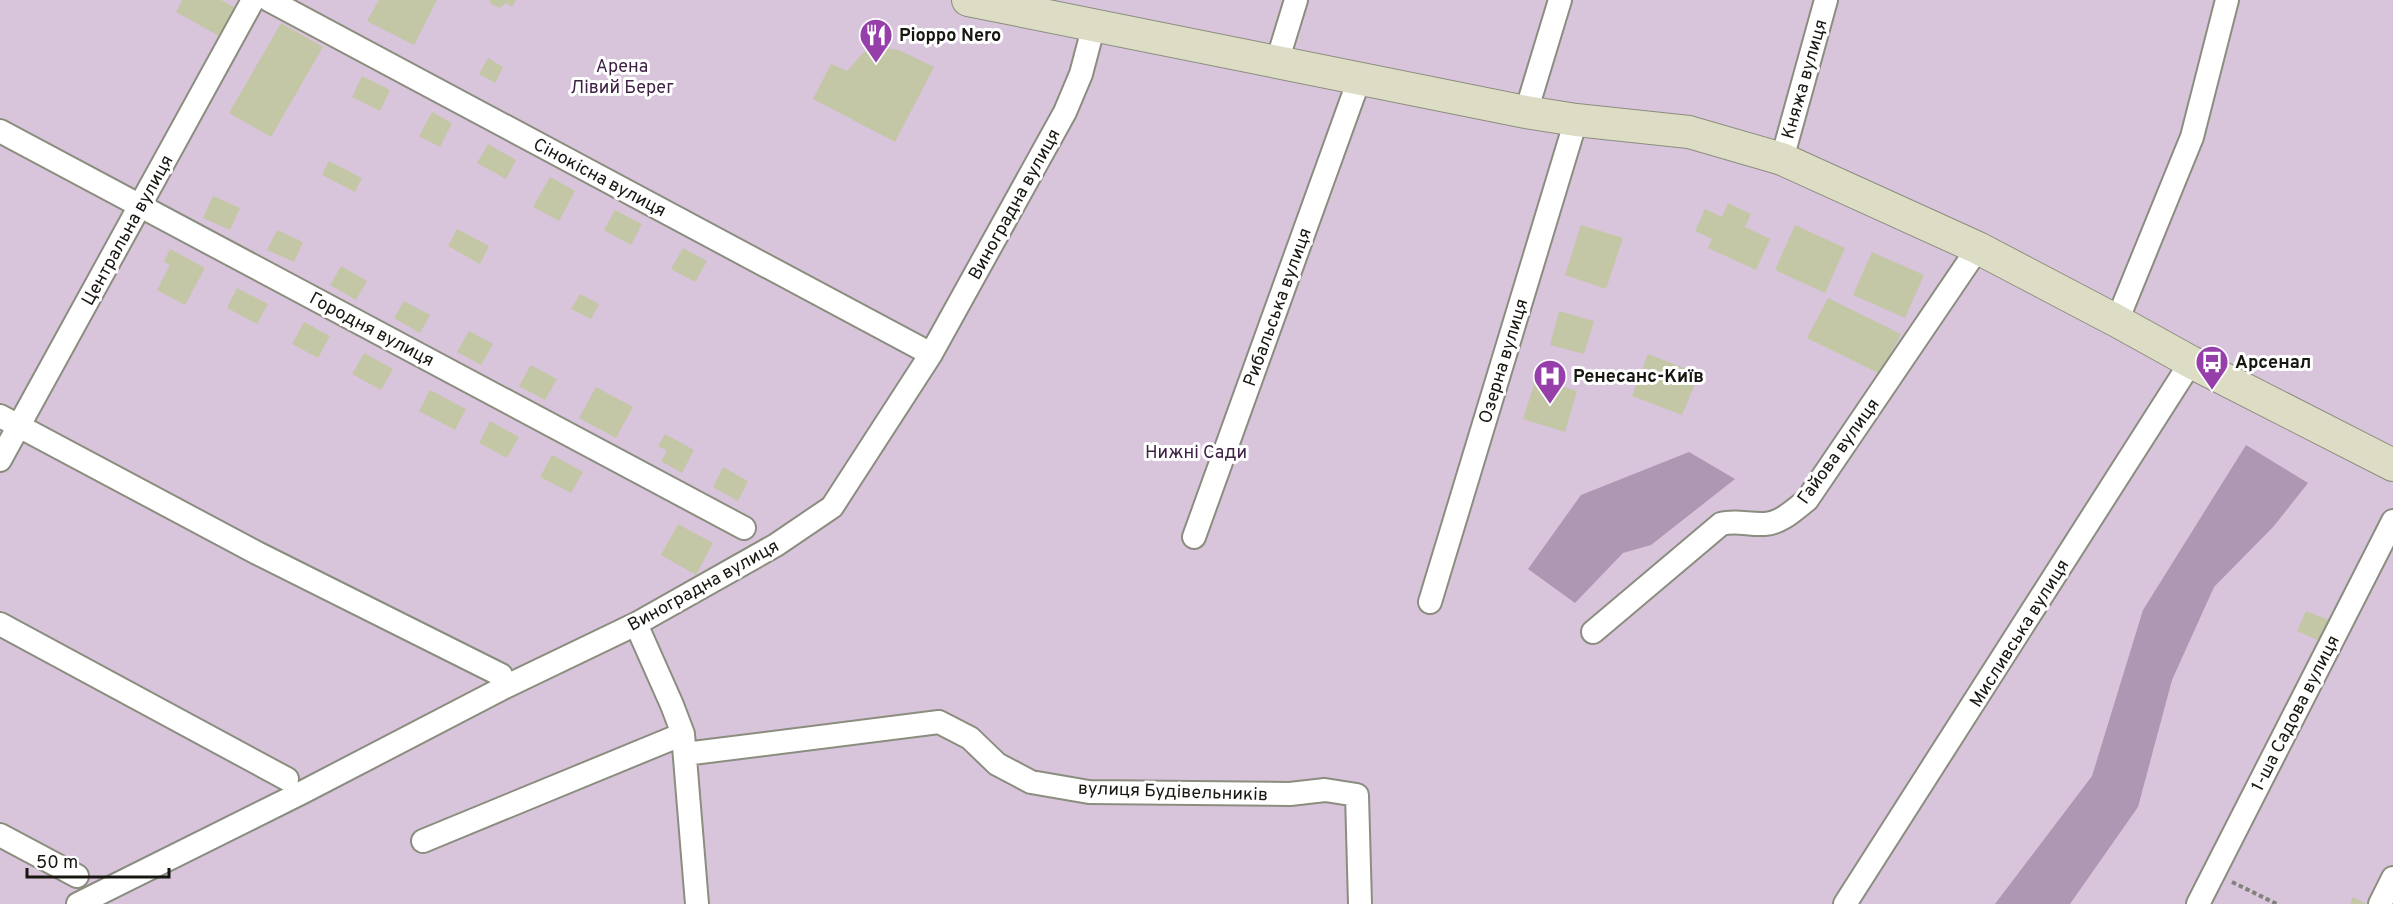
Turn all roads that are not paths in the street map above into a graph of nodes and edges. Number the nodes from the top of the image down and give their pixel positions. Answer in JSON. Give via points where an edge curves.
{"nodes":[{"id":1,"x":253,"y":0,"type":"edge"},
{"id":2,"x":269,"y":0,"type":"edge"},
{"id":3,"x":968,"y":0,"type":"edge"},
{"id":4,"x":1296,"y":0,"type":"edge"},
{"id":5,"x":1560,"y":0,"type":"edge"},
{"id":6,"x":1826,"y":0,"type":"edge"},
{"id":7,"x":2227,"y":0,"type":"edge"},
{"id":8,"x":1042,"y":8,"type":"edge"},
{"id":9,"x":1094,"y":25,"type":"junction"},
{"id":10,"x":1277,"y":62,"type":"junction"},
{"id":11,"x":1360,"y":77,"type":"junction"},
{"id":12,"x":1526,"y":112,"type":"junction"},
{"id":13,"x":1576,"y":120,"type":"junction"},
{"id":14,"x":0,"y":131,"type":"edge"},
{"id":15,"x":1782,"y":159,"type":"junction"},
{"id":16,"x":140,"y":206,"type":"junction"},
{"id":17,"x":1978,"y":248,"type":"junction"},
{"id":18,"x":2117,"y":321,"type":"junction"},
{"id":19,"x":931,"y":354,"type":"junction"},
{"id":20,"x":2191,"y":362,"type":"junction"},
{"id":21,"x":9,"y":421,"type":"edge"},
{"id":22,"x":0,"y":460,"type":"edge"},
{"id":23,"x":2393,"y":465,"type":"edge"},
{"id":24,"x":2393,"y":521,"type":"edge"},
{"id":25,"x":744,"y":528,"type":"dead end"},
{"id":26,"x":1194,"y":537,"type":"dead end"},
{"id":27,"x":1430,"y":602,"type":"dead end"},
{"id":28,"x":0,"y":624,"type":"edge"},
{"id":29,"x":636,"y":624,"type":"junction"},
{"id":30,"x":1593,"y":632,"type":"dead end"},
{"id":31,"x":501,"y":675,"type":"dead end"},
{"id":32,"x":684,"y":744,"type":"junction"},
{"id":33,"x":287,"y":779,"type":"dead end"},
{"id":34,"x":0,"y":834,"type":"edge"},
{"id":35,"x":423,"y":841,"type":"dead end"},
{"id":36,"x":77,"y":876,"type":"dead end"},
{"id":37,"x":2393,"y":878,"type":"edge"},
{"id":38,"x":78,"y":904,"type":"edge"},
{"id":39,"x":698,"y":904,"type":"edge"},
{"id":40,"x":1360,"y":904,"type":"edge"},
{"id":41,"x":1845,"y":904,"type":"edge"},
{"id":42,"x":2198,"y":904,"type":"edge"},
{"id":43,"x":2380,"y":904,"type":"edge"}],
"edges":[{"from":1,"to":16,"type":"street","name":"Центральна вулиця"},
{"from":2,"to":19,"type":"street","name":"Сінокісна вулиця"},
{"from":3,"to":8,"type":"street"},
{"from":4,"to":10,"type":"street"},
{"from":5,"to":12,"type":"street"},
{"from":6,"to":15,"type":"street","name":"Княжа вулиця"},
{"from":7,"to":18,"type":"street","via":[[2192,137]]},
{"from":8,"to":9,"type":"street"},
{"from":9,"to":10,"type":"street"},
{"from":9,"to":19,"type":"street","name":"Виноградна вулиця","via":[[1081,74],[1065,112]]},
{"from":10,"to":11,"type":"street"},
{"from":11,"to":12,"type":"street"},
{"from":11,"to":26,"type":"street","name":"Рибальська вулиця"},
{"from":12,"to":13,"type":"street"},
{"from":13,"to":15,"type":"street","via":[[1689,132]]},
{"from":13,"to":27,"type":"street","name":"Озерна вулиця"},
{"from":14,"to":16,"type":"street","name":"Городня вулиця"},
{"from":15,"to":17,"type":"street"},
{"from":16,"to":21,"type":"street","name":"Центральна вулиця"},
{"from":16,"to":25,"type":"street","name":"Городня вулиця"},
{"from":17,"to":18,"type":"street"},
{"from":17,"to":30,"type":"street","name":"Гайова вулиця","via":[[1807,500],[1784,518],[1766,524],[1721,524]]},
{"from":18,"to":20,"type":"street"},
{"from":19,"to":29,"type":"street","name":"Виноградна вулиця","via":[[832,507],[776,545]]},
{"from":20,"to":23,"type":"street"},
{"from":20,"to":41,"type":"street","name":"Мисливська вулиця"},
{"from":21,"to":22,"type":"street","name":"Центральна вулиця"},
{"from":21,"to":31,"type":"street","via":[[257,553]]},
{"from":24,"to":42,"type":"street","name":"1-ша Садова вулиця"},
{"from":28,"to":33,"type":"street"},
{"from":29,"to":32,"type":"street","via":[[672,705]]},
{"from":29,"to":38,"type":"street","name":"Виноградна вулиця"},
{"from":32,"to":35,"type":"street"},
{"from":32,"to":39,"type":"street"},
{"from":32,"to":40,"type":"street","name":"вулиця Будівельників","via":[[939,722],[970,738],[997,764],[1031,782],[1089,792],[1290,794],[1325,790],[1357,795]]},
{"from":34,"to":36,"type":"street"},
{"from":37,"to":43,"type":"street"}]}
